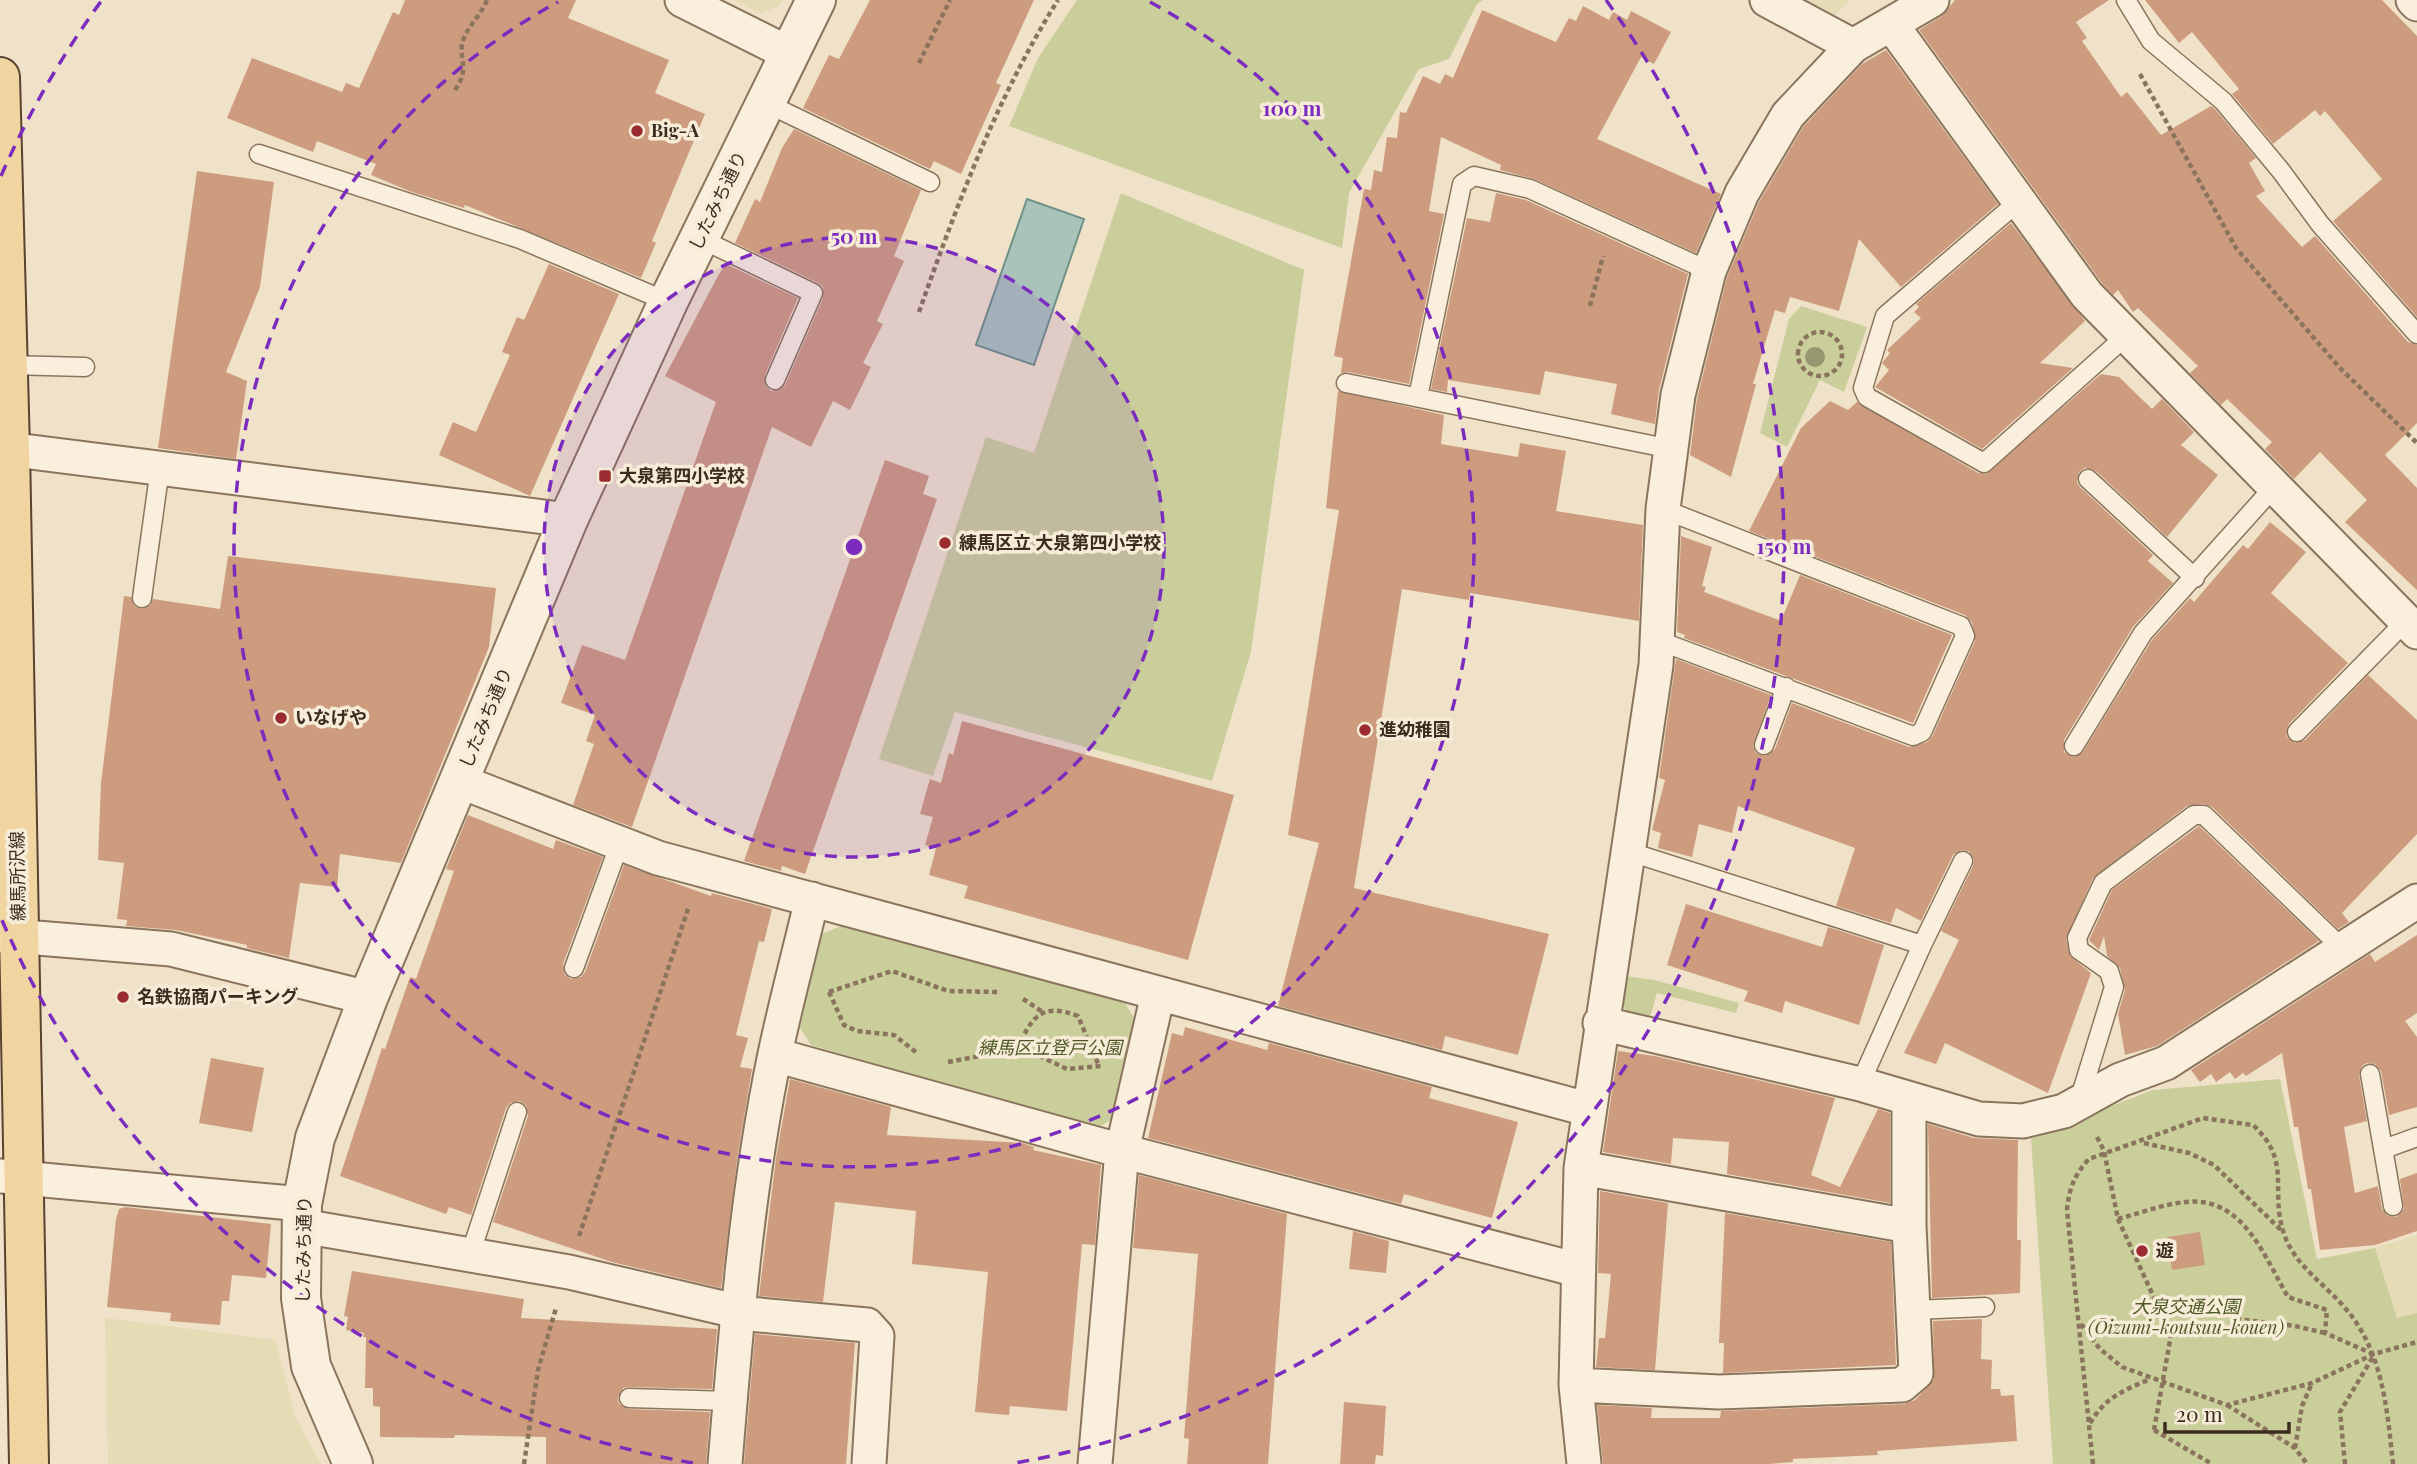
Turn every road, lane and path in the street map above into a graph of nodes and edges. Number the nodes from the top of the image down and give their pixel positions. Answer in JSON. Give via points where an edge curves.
{"nodes":[{"id":1,"x":487,"y":0,"type":"edge"},
{"id":2,"x":681,"y":0,"type":"edge"},
{"id":3,"x":816,"y":0,"type":"edge"},
{"id":4,"x":950,"y":0,"type":"edge"},
{"id":5,"x":1058,"y":0,"type":"edge"},
{"id":6,"x":1767,"y":0,"type":"edge"},
{"id":7,"x":1930,"y":0,"type":"edge"},
{"id":8,"x":2126,"y":0,"type":"edge"},
{"id":9,"x":2413,"y":0,"type":"edge"},
{"id":10,"x":2417,"y":4,"type":"edge"},
{"id":11,"x":1891,"y":24,"type":"junction"},
{"id":12,"x":1853,"y":46,"type":"junction"},
{"id":13,"x":790,"y":54,"type":"junction"},
{"id":14,"x":919,"y":63,"type":"dead end"},
{"id":15,"x":2138,"y":69,"type":"dead end"},
{"id":16,"x":0,"y":77,"type":"edge"},
{"id":17,"x":455,"y":90,"type":"dead end"},
{"id":18,"x":766,"y":103,"type":"junction"},
{"id":19,"x":259,"y":154,"type":"dead end"},
{"id":20,"x":930,"y":181,"type":"dead end"},
{"id":21,"x":2019,"y":201,"type":"junction"},
{"id":22,"x":1613,"y":228,"type":"junction"},
{"id":23,"x":699,"y":238,"type":"junction"},
{"id":24,"x":1709,"y":271,"type":"junction"},
{"id":25,"x":668,"y":302,"type":"junction"},
{"id":26,"x":1590,"y":306,"type":"dead end"},
{"id":27,"x":919,"y":312,"type":"dead end"},
{"id":28,"x":2417,"y":334,"type":"edge"},
{"id":29,"x":2126,"y":336,"type":"junction"},
{"id":30,"x":8,"y":365,"type":"junction"},
{"id":31,"x":85,"y":367,"type":"dead end"},
{"id":32,"x":1832,"y":372,"type":"joint"},
{"id":33,"x":775,"y":380,"type":"dead end"},
{"id":34,"x":1346,"y":383,"type":"dead end"},
{"id":35,"x":1418,"y":397,"type":"junction"},
{"id":36,"x":2417,"y":443,"type":"edge"},
{"id":37,"x":5,"y":449,"type":"edge"},
{"id":38,"x":1671,"y":449,"type":"junction"},
{"id":39,"x":160,"y":468,"type":"junction"},
{"id":40,"x":2088,"y":479,"type":"dead end"},
{"id":41,"x":2274,"y":487,"type":"junction"},
{"id":42,"x":1663,"y":509,"type":"junction"},
{"id":43,"x":568,"y":520,"type":"junction"},
{"id":44,"x":2196,"y":578,"type":"junction"},
{"id":45,"x":142,"y":598,"type":"dead end"},
{"id":46,"x":2412,"y":626,"type":"edge"},
{"id":47,"x":1657,"y":640,"type":"junction"},
{"id":48,"x":1786,"y":687,"type":"junction"},
{"id":49,"x":2297,"y":732,"type":"dead end"},
{"id":50,"x":7,"y":737,"type":"edge"},
{"id":51,"x":1764,"y":746,"type":"dead end"},
{"id":52,"x":2074,"y":746,"type":"dead end"},
{"id":53,"x":459,"y":781,"type":"junction"},
{"id":54,"x":620,"y":843,"type":"junction"},
{"id":55,"x":1627,"y":851,"type":"junction"},
{"id":56,"x":1964,"y":861,"type":"dead end"},
{"id":57,"x":700,"y":870,"type":"junction"},
{"id":58,"x":812,"y":899,"type":"junction"},
{"id":59,"x":2417,"y":901,"type":"edge"},
{"id":60,"x":9,"y":935,"type":"edge"},
{"id":61,"x":1922,"y":945,"type":"junction"},
{"id":62,"x":2343,"y":949,"type":"junction"},
{"id":63,"x":574,"y":968,"type":"dead end"},
{"id":64,"x":794,"y":976,"type":"junction"},
{"id":65,"x":829,"y":992,"type":"junction"},
{"id":66,"x":1008,"y":993,"type":"dead end"},
{"id":67,"x":1158,"y":994,"type":"junction"},
{"id":68,"x":369,"y":998,"type":"junction"},
{"id":69,"x":1019,"y":998,"type":"dead end"},
{"id":70,"x":1043,"y":1012,"type":"junction"},
{"id":71,"x":1601,"y":1023,"type":"junction"},
{"id":72,"x":1017,"y":1049,"type":"junction"},
{"id":73,"x":775,"y":1055,"type":"junction"},
{"id":74,"x":925,"y":1059,"type":"dead end"},
{"id":75,"x":935,"y":1060,"type":"dead end"},
{"id":76,"x":1099,"y":1066,"type":"junction"},
{"id":77,"x":2370,"y":1074,"type":"dead end"},
{"id":78,"x":1139,"y":1076,"type":"junction"},
{"id":79,"x":1860,"y":1084,"type":"junction"},
{"id":80,"x":1909,"y":1100,"type":"junction"},
{"id":81,"x":2079,"y":1101,"type":"junction"},
{"id":82,"x":1587,"y":1109,"type":"junction"},
{"id":83,"x":517,"y":1112,"type":"dead end"},
{"id":84,"x":2417,"y":1137,"type":"edge"},
{"id":85,"x":2143,"y":1142,"type":"junction"},
{"id":86,"x":2384,"y":1149,"type":"junction"},
{"id":87,"x":2104,"y":1151,"type":"junction"},
{"id":88,"x":1122,"y":1152,"type":"junction"},
{"id":89,"x":1581,"y":1168,"type":"junction"},
{"id":90,"x":12,"y":1177,"type":"edge"},
{"id":91,"x":2393,"y":1206,"type":"dead end"},
{"id":92,"x":302,"y":1215,"type":"junction"},
{"id":93,"x":2118,"y":1219,"type":"junction"},
{"id":94,"x":1909,"y":1226,"type":"junction"},
{"id":95,"x":2283,"y":1233,"type":"junction"},
{"id":96,"x":470,"y":1255,"type":"junction"},
{"id":97,"x":1577,"y":1270,"type":"junction"},
{"id":98,"x":569,"y":1272,"type":"junction"},
{"id":99,"x":1984,"y":1307,"type":"dead end"},
{"id":100,"x":1913,"y":1310,"type":"junction"},
{"id":101,"x":737,"y":1311,"type":"junction"},
{"id":102,"x":2236,"y":1319,"type":"dead end"},
{"id":103,"x":2079,"y":1321,"type":"junction"},
{"id":104,"x":2325,"y":1333,"type":"junction"},
{"id":105,"x":2417,"y":1342,"type":"edge"},
{"id":106,"x":2374,"y":1354,"type":"junction"},
{"id":107,"x":2149,"y":1379,"type":"junction"},
{"id":108,"x":2312,"y":1383,"type":"junction"},
{"id":109,"x":1576,"y":1385,"type":"junction"},
{"id":110,"x":629,"y":1398,"type":"dead end"},
{"id":111,"x":730,"y":1401,"type":"junction"},
{"id":112,"x":2227,"y":1405,"type":"junction"},
{"id":113,"x":2090,"y":1424,"type":"junction"},
{"id":114,"x":2295,"y":1448,"type":"junction"},
{"id":115,"x":30,"y":1464,"type":"edge"},
{"id":116,"x":353,"y":1464,"type":"edge"},
{"id":117,"x":524,"y":1464,"type":"edge"},
{"id":118,"x":724,"y":1464,"type":"edge"},
{"id":119,"x":869,"y":1464,"type":"edge"},
{"id":120,"x":1095,"y":1464,"type":"edge"},
{"id":121,"x":1584,"y":1464,"type":"edge"},
{"id":122,"x":2093,"y":1464,"type":"edge"},
{"id":123,"x":2212,"y":1464,"type":"edge"},
{"id":124,"x":2307,"y":1464,"type":"edge"},
{"id":125,"x":2345,"y":1464,"type":"edge"},
{"id":126,"x":2393,"y":1464,"type":"edge"}],
"edges":[{"from":1,"to":17,"type":"path","via":[[465,35],[465,66]]},
{"from":2,"to":13,"type":"street"},
{"from":3,"to":13,"type":"street","name":"したみち通り"},
{"from":4,"to":14,"type":"path"},
{"from":5,"to":27,"type":"path","via":[[1028,48],[959,200]]},
{"from":6,"to":12,"type":"street"},
{"from":7,"to":11,"type":"street"},
{"from":8,"to":28,"type":"lane","via":[[2151,41],[2223,101],[2320,224]]},
{"from":9,"to":10,"type":"street"},
{"from":11,"to":12,"type":"street"},
{"from":11,"to":21,"type":"street"},
{"from":12,"to":24,"type":"street","via":[[1788,115],[1742,194]]},
{"from":13,"to":18,"type":"street","name":"したみち通り"},
{"from":15,"to":36,"type":"path","via":[[2236,248],[2340,368]]},
{"from":16,"to":30,"type":"main road","name":"練馬所沢線"},
{"from":18,"to":20,"type":"lane"},
{"from":18,"to":23,"type":"street","name":"したみち通り"},
{"from":19,"to":25,"type":"lane","via":[[520,239]]},
{"from":21,"to":29,"type":"street","via":[[2087,295]]},
{"from":21,"to":29,"type":"lane","via":[[1885,316],[1863,388],[1867,397],[1984,463]]},
{"from":22,"to":24,"type":"lane"},
{"from":22,"to":26,"type":"path"},
{"from":22,"to":35,"type":"lane","via":[[1530,189],[1467,178],[1462,184]]},
{"from":23,"to":25,"type":"street","name":"したみち通り"},
{"from":23,"to":33,"type":"lane","via":[[813,293]]},
{"from":24,"to":38,"type":"street","via":[[1678,395]]},
{"from":25,"to":43,"type":"street","name":"したみち通り"},
{"from":29,"to":41,"type":"street"},
{"from":30,"to":31,"type":"lane"},
{"from":30,"to":37,"type":"main road","name":"練馬所沢線"},
{"from":32,"to":32,"type":"path","via":[[1821,376],[1800,365],[1801,342],[1811,333],[1823,332],[1838,343],[1842,356]]},
{"from":34,"to":35,"type":"lane"},
{"from":35,"to":38,"type":"lane"},
{"from":37,"to":39,"type":"street"},
{"from":37,"to":50,"type":"main road","name":"練馬所沢線"},
{"from":38,"to":42,"type":"street"},
{"from":39,"to":43,"type":"street"},
{"from":39,"to":45,"type":"lane"},
{"from":40,"to":44,"type":"lane"},
{"from":41,"to":44,"type":"lane"},
{"from":41,"to":46,"type":"street"},
{"from":42,"to":47,"type":"street"},
{"from":42,"to":48,"type":"lane","via":[[1964,629],[1965,636],[1919,735]]},
{"from":43,"to":53,"type":"street","name":"したみち通り"},
{"from":44,"to":52,"type":"lane","via":[[2143,633]]},
{"from":46,"to":49,"type":"lane"},
{"from":47,"to":48,"type":"lane"},
{"from":47,"to":55,"type":"street"},
{"from":48,"to":51,"type":"lane"},
{"from":50,"to":60,"type":"main road","name":"練馬所沢線"},
{"from":53,"to":54,"type":"street"},
{"from":53,"to":68,"type":"street","name":"したみち通り"},
{"from":54,"to":57,"type":"street"},
{"from":54,"to":63,"type":"lane"},
{"from":55,"to":61,"type":"lane"},
{"from":55,"to":71,"type":"street"},
{"from":56,"to":61,"type":"lane"},
{"from":57,"to":58,"type":"street"},
{"from":57,"to":98,"type":"path"},
{"from":58,"to":64,"type":"street"},
{"from":58,"to":67,"type":"street"},
{"from":59,"to":62,"type":"street"},
{"from":60,"to":68,"type":"street","via":[[171,950]]},
{"from":60,"to":90,"type":"main road","name":"練馬所沢線"},
{"from":61,"to":79,"type":"lane"},
{"from":62,"to":81,"type":"street","via":[[2166,1063]]},
{"from":62,"to":81,"type":"lane","via":[[2204,815],[2194,815],[2103,883],[2077,938],[2079,950],[2109,971],[2114,987]]},
{"from":64,"to":65,"type":"path","via":[[819,983]]},
{"from":64,"to":73,"type":"street"},
{"from":65,"to":66,"type":"path","via":[[892,971],[948,991]]},
{"from":65,"to":74,"type":"path","via":[[844,1025],[894,1035]]},
{"from":67,"to":78,"type":"street"},
{"from":67,"to":82,"type":"street"},
{"from":68,"to":92,"type":"street","name":"したみち通り","via":[[315,1138]]},
{"from":69,"to":70,"type":"path"},
{"from":70,"to":72,"type":"path","via":[[1034,1017]]},
{"from":70,"to":76,"type":"path","via":[[1078,1016]]},
{"from":71,"to":79,"type":"street"},
{"from":71,"to":82,"type":"street"},
{"from":72,"to":75,"type":"path"},
{"from":72,"to":76,"type":"path","via":[[1068,1069]]},
{"from":73,"to":88,"type":"street"},
{"from":73,"to":101,"type":"street"},
{"from":76,"to":78,"type":"path"},
{"from":77,"to":86,"type":"lane"},
{"from":78,"to":88,"type":"street"},
{"from":79,"to":80,"type":"street"},
{"from":80,"to":81,"type":"street","via":[[1979,1119],[2023,1121],[2064,1111]]},
{"from":80,"to":94,"type":"street"},
{"from":82,"to":89,"type":"street"},
{"from":83,"to":96,"type":"lane"},
{"from":84,"to":86,"type":"lane"},
{"from":85,"to":87,"type":"path"},
{"from":85,"to":95,"type":"path","via":[[2189,1153],[2214,1165]]},
{"from":85,"to":95,"type":"path","via":[[2203,1118],[2253,1125],[2264,1135],[2279,1164],[2277,1200]]},
{"from":86,"to":91,"type":"lane"},
{"from":87,"to":93,"type":"path"},
{"from":87,"to":103,"type":"path","via":[[2078,1170],[2070,1188],[2067,1210]]},
{"from":88,"to":97,"type":"street"},
{"from":88,"to":120,"type":"street"},
{"from":89,"to":94,"type":"street"},
{"from":89,"to":97,"type":"street"},
{"from":90,"to":92,"type":"street"},
{"from":90,"to":115,"type":"main road","name":"練馬所沢線"},
{"from":92,"to":96,"type":"street"},
{"from":92,"to":116,"type":"street","name":"したみち通り","via":[[301,1298],[311,1366]]},
{"from":93,"to":104,"type":"path","via":[[2185,1202],[2211,1202],[2243,1220],[2288,1297],[2327,1310]]},
{"from":93,"to":123,"type":"path","bridge":true,"via":[[2171,1335],[2154,1430]]},
{"from":94,"to":100,"type":"street"},
{"from":95,"to":106,"type":"path","via":[[2305,1270],[2364,1332]]},
{"from":96,"to":98,"type":"street"},
{"from":97,"to":109,"type":"street"},
{"from":98,"to":101,"type":"street"},
{"from":98,"to":117,"type":"path","via":[[538,1370]]},
{"from":99,"to":100,"type":"lane"},
{"from":100,"to":109,"type":"street","via":[[1916,1373],[1902,1385],[1719,1392]]},
{"from":101,"to":111,"type":"street"},
{"from":101,"to":119,"type":"street","via":[[873,1329],[877,1336]]},
{"from":102,"to":104,"type":"path"},
{"from":103,"to":107,"type":"path","via":[[2100,1349],[2122,1367]]},
{"from":103,"to":113,"type":"path"},
{"from":104,"to":106,"type":"path"},
{"from":105,"to":106,"type":"path"},
{"from":106,"to":108,"type":"path"},
{"from":106,"to":125,"type":"path","via":[[2340,1412]]},
{"from":106,"to":126,"type":"path","via":[[2388,1414]]},
{"from":107,"to":112,"type":"path"},
{"from":107,"to":113,"type":"path","via":[[2114,1395],[2101,1405]]},
{"from":108,"to":112,"type":"path"},
{"from":108,"to":114,"type":"path","via":[[2302,1406]]},
{"from":109,"to":121,"type":"street"},
{"from":110,"to":111,"type":"lane"},
{"from":111,"to":118,"type":"street"},
{"from":112,"to":114,"type":"path"},
{"from":113,"to":122,"type":"path"},
{"from":114,"to":124,"type":"path"}]}
